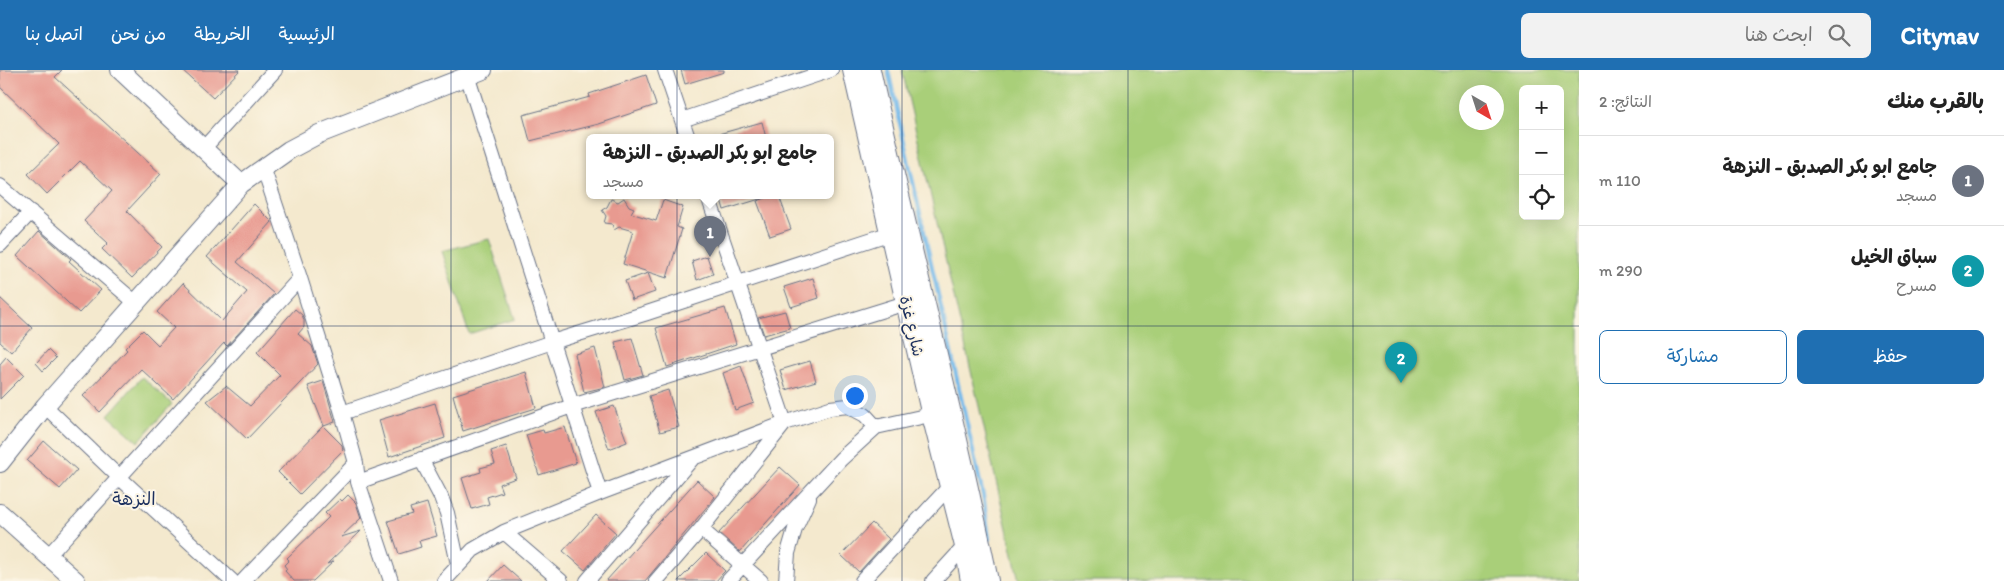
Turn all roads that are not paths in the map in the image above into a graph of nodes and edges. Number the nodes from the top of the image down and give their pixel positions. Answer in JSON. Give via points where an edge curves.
{"nodes":[{"id":1,"x":120,"y":70,"type":"edge"},
{"id":2,"x":275,"y":70,"type":"edge"},
{"id":3,"x":665,"y":70,"type":"edge"},
{"id":4,"x":831,"y":70,"type":"edge"},
{"id":5,"x":854,"y":70,"type":"edge"},
{"id":6,"x":870,"y":70,"type":"edge"},
{"id":7,"x":475,"y":73,"type":"edge"},
{"id":8,"x":682,"y":120,"type":"junction"},
{"id":9,"x":687,"y":134,"type":"edge"},
{"id":10,"x":203,"y":149,"type":"junction"},
{"id":11,"x":262,"y":167,"type":"junction"},
{"id":12,"x":241,"y":184,"type":"junction"},
{"id":13,"x":0,"y":186,"type":"edge"},
{"id":14,"x":709,"y":199,"type":"edge"},
{"id":15,"x":30,"y":212,"type":"junction"},
{"id":16,"x":891,"y":233,"type":"junction"},
{"id":17,"x":0,"y":245,"type":"edge"},
{"id":18,"x":300,"y":278,"type":"junction"},
{"id":19,"x":737,"y":284,"type":"junction"},
{"id":20,"x":136,"y":303,"type":"junction"},
{"id":21,"x":906,"y":303,"type":"junction"},
{"id":22,"x":552,"y":342,"type":"junction"},
{"id":23,"x":759,"y":348,"type":"junction"},
{"id":24,"x":45,"y":406,"type":"junction"},
{"id":25,"x":572,"y":406,"type":"junction"},
{"id":26,"x":342,"y":412,"type":"junction"},
{"id":27,"x":941,"y":412,"type":"junction"},
{"id":28,"x":785,"y":424,"type":"junction"},
{"id":29,"x":876,"y":427,"type":"junction"},
{"id":30,"x":694,"y":456,"type":"junction"},
{"id":31,"x":421,"y":459,"type":"junction"},
{"id":32,"x":0,"y":463,"type":"edge"},
{"id":33,"x":356,"y":463,"type":"junction"},
{"id":34,"x":119,"y":477,"type":"junction"},
{"id":35,"x":358,"y":482,"type":"junction"},
{"id":36,"x":950,"y":486,"type":"junction"},
{"id":37,"x":813,"y":489,"type":"junction"},
{"id":38,"x":600,"y":492,"type":"junction"},
{"id":39,"x":0,"y":513,"type":"edge"},
{"id":40,"x":701,"y":529,"type":"junction"},
{"id":41,"x":504,"y":532,"type":"junction"},
{"id":42,"x":965,"y":546,"type":"junction"},
{"id":43,"x":48,"y":556,"type":"junction"},
{"id":44,"x":458,"y":564,"type":"junction"},
{"id":45,"x":742,"y":565,"type":"junction"},
{"id":46,"x":76,"y":581,"type":"edge"},
{"id":47,"x":232,"y":581,"type":"edge"},
{"id":48,"x":243,"y":581,"type":"edge"},
{"id":49,"x":391,"y":581,"type":"edge"},
{"id":50,"x":444,"y":581,"type":"edge"},
{"id":51,"x":561,"y":581,"type":"edge"},
{"id":52,"x":587,"y":581,"type":"edge"},
{"id":53,"x":656,"y":581,"type":"edge"},
{"id":54,"x":728,"y":581,"type":"edge"},
{"id":55,"x":760,"y":581,"type":"edge"},
{"id":56,"x":786,"y":581,"type":"edge"},
{"id":57,"x":862,"y":581,"type":"edge"},
{"id":58,"x":933,"y":581,"type":"edge"},
{"id":59,"x":971,"y":581,"type":"edge"},
{"id":60,"x":988,"y":581,"type":"edge"}],
"edges":[{"from":1,"to":10,"type":"street"},
{"from":2,"to":10,"type":"street"},
{"from":3,"to":8,"type":"street"},
{"from":4,"to":8,"type":"street"},
{"from":5,"to":16,"type":"main road","name":"شارع غزة"},
{"from":6,"to":27,"type":"main road","name":"شارع غزة"},
{"from":7,"to":11,"type":"street","via":[[319,134]]},
{"from":7,"to":22,"type":"street"},
{"from":8,"to":9,"type":"street"},
{"from":10,"to":12,"type":"street"},
{"from":11,"to":12,"type":"street"},
{"from":11,"to":18,"type":"street"},
{"from":12,"to":20,"type":"street"},
{"from":13,"to":15,"type":"street"},
{"from":14,"to":19,"type":"street"},
{"from":15,"to":17,"type":"street"},
{"from":15,"to":20,"type":"street"},
{"from":16,"to":19,"type":"street"},
{"from":16,"to":21,"type":"main road","name":"شارع غزة"},
{"from":18,"to":26,"type":"street"},
{"from":18,"to":34,"type":"street"},
{"from":19,"to":22,"type":"street"},
{"from":19,"to":23,"type":"street"},
{"from":20,"to":24,"type":"street"},
{"from":21,"to":23,"type":"street"},
{"from":21,"to":27,"type":"main road","name":"شارع غزة"},
{"from":22,"to":25,"type":"street"},
{"from":22,"to":26,"type":"street"},
{"from":23,"to":25,"type":"street"},
{"from":23,"to":28,"type":"street"},
{"from":24,"to":32,"type":"street"},
{"from":24,"to":34,"type":"street"},
{"from":25,"to":31,"type":"street"},
{"from":25,"to":38,"type":"street"},
{"from":26,"to":33,"type":"street"},
{"from":27,"to":29,"type":"street"},
{"from":27,"to":36,"type":"main road","name":"شارع غزة"},
{"from":27,"to":60,"type":"main road","name":"شارع غزة","via":[[970,494]]},
{"from":28,"to":29,"type":"street","via":[[830,408],[848,406],[865,415]]},
{"from":28,"to":30,"type":"street"},
{"from":28,"to":40,"type":"street"},
{"from":29,"to":37,"type":"street"},
{"from":30,"to":38,"type":"street"},
{"from":30,"to":52,"type":"street"},
{"from":31,"to":35,"type":"street"},
{"from":31,"to":44,"type":"street","via":[[448,513]]},
{"from":33,"to":35,"type":"street"},
{"from":33,"to":48,"type":"street"},
{"from":34,"to":43,"type":"street"},
{"from":34,"to":47,"type":"street"},
{"from":35,"to":49,"type":"street"},
{"from":36,"to":42,"type":"main road","name":"شارع غزة"},
{"from":36,"to":57,"type":"street"},
{"from":37,"to":45,"type":"street"},
{"from":37,"to":56,"type":"street","via":[[788,553]]},
{"from":38,"to":41,"type":"street"},
{"from":39,"to":43,"type":"street"},
{"from":40,"to":45,"type":"street"},
{"from":40,"to":53,"type":"street"},
{"from":41,"to":44,"type":"street","via":[[472,550]]},
{"from":41,"to":51,"type":"street"},
{"from":42,"to":58,"type":"street"},
{"from":42,"to":59,"type":"main road","name":"شارع غزة"},
{"from":43,"to":46,"type":"street"},
{"from":44,"to":50,"type":"street"},
{"from":45,"to":54,"type":"street"},
{"from":45,"to":55,"type":"street"}]}
